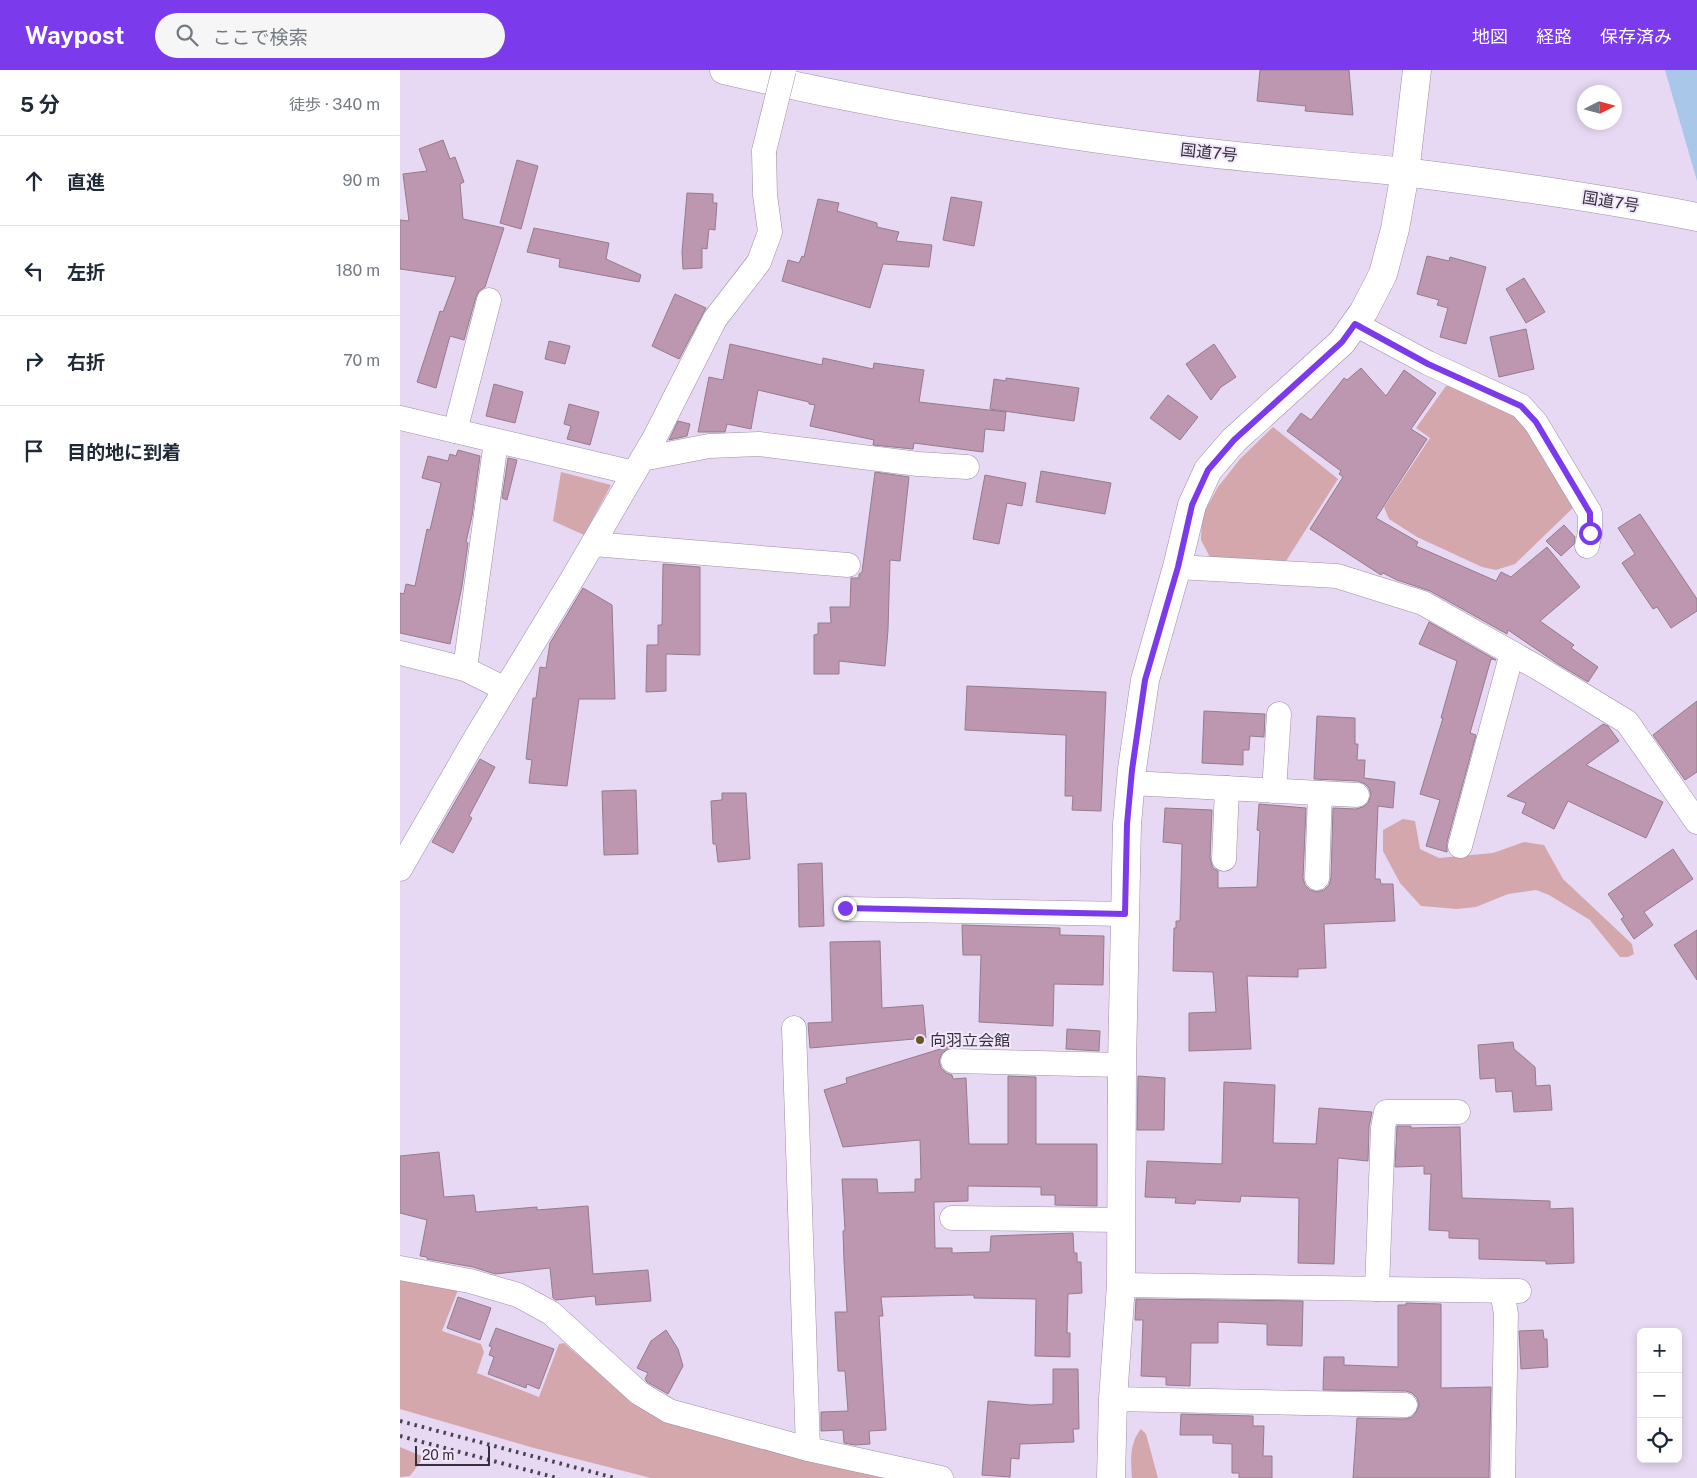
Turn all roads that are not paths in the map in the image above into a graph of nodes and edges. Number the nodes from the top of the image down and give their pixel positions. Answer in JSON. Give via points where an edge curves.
{"nodes":[{"id":1,"x":724,"y":70,"type":"edge"},
{"id":2,"x":784,"y":70,"type":"edge"},
{"id":3,"x":1417,"y":70,"type":"edge"},
{"id":4,"x":1404,"y":172,"type":"junction"},
{"id":5,"x":1697,"y":216,"type":"edge"},
{"id":6,"x":489,"y":300,"type":"dead end"},
{"id":7,"x":1355,"y":324,"type":"junction"},
{"id":8,"x":400,"y":418,"type":"edge"},
{"id":9,"x":455,"y":431,"type":"junction"},
{"id":10,"x":496,"y":441,"type":"junction"},
{"id":11,"x":638,"y":466,"type":"junction"},
{"id":12,"x":967,"y":467,"type":"dead end"},
{"id":13,"x":592,"y":544,"type":"junction"},
{"id":14,"x":1587,"y":546,"type":"dead end"},
{"id":15,"x":848,"y":565,"type":"dead end"},
{"id":16,"x":1178,"y":567,"type":"junction"},
{"id":17,"x":400,"y":653,"type":"edge"},
{"id":18,"x":1512,"y":653,"type":"junction"},
{"id":19,"x":465,"y":669,"type":"junction"},
{"id":20,"x":505,"y":689,"type":"junction"},
{"id":21,"x":1279,"y":714,"type":"dead end"},
{"id":22,"x":1131,"y":783,"type":"junction"},
{"id":23,"x":1227,"y":788,"type":"junction"},
{"id":24,"x":1274,"y":791,"type":"junction"},
{"id":25,"x":1320,"y":793,"type":"junction"},
{"id":26,"x":1357,"y":795,"type":"dead end"},
{"id":27,"x":1697,"y":822,"type":"edge"},
{"id":28,"x":1460,"y":846,"type":"dead end"},
{"id":29,"x":1224,"y":859,"type":"dead end"},
{"id":30,"x":400,"y":869,"type":"edge"},
{"id":31,"x":1317,"y":878,"type":"dead end"},
{"id":32,"x":845,"y":908,"type":"dead end"},
{"id":33,"x":1125,"y":914,"type":"junction"},
{"id":34,"x":794,"y":1028,"type":"dead end"},
{"id":35,"x":953,"y":1061,"type":"dead end"},
{"id":36,"x":1122,"y":1065,"type":"junction"},
{"id":37,"x":1458,"y":1112,"type":"dead end"},
{"id":38,"x":952,"y":1218,"type":"dead end"},
{"id":39,"x":1121,"y":1220,"type":"junction"},
{"id":40,"x":400,"y":1268,"type":"edge"},
{"id":41,"x":1121,"y":1285,"type":"junction"},
{"id":42,"x":1377,"y":1289,"type":"junction"},
{"id":43,"x":1113,"y":1399,"type":"junction"},
{"id":44,"x":1405,"y":1405,"type":"dead end"},
{"id":45,"x":808,"y":1449,"type":"junction"},
{"id":46,"x":941,"y":1478,"type":"edge"},
{"id":47,"x":1111,"y":1478,"type":"edge"},
{"id":48,"x":1503,"y":1478,"type":"edge"}],
"edges":[{"from":1,"to":4,"type":"main road","name":"国道7号","via":[[824,93],[1027,129],[1182,150]]},
{"from":2,"to":11,"type":"street","bridge":true,"via":[[764,151],[770,232],[759,262],[715,319]]},
{"from":3,"to":4,"type":"main road"},
{"from":4,"to":5,"type":"main road","name":"国道7号","via":[[1608,200]]},
{"from":4,"to":7,"type":"main road","via":[[1395,229],[1383,274]]},
{"from":6,"to":9,"type":"street"},
{"from":7,"to":14,"type":"street","via":[[1428,364],[1521,406],[1536,422],[1590,513]]},
{"from":7,"to":16,"type":"main road","via":[[1342,342],[1234,440],[1208,470],[1192,505]]},
{"from":8,"to":9,"type":"street"},
{"from":9,"to":10,"type":"street"},
{"from":10,"to":11,"type":"street"},
{"from":10,"to":19,"type":"street"},
{"from":11,"to":12,"type":"street","via":[[709,446],[759,444]]},
{"from":11,"to":13,"type":"street"},
{"from":13,"to":15,"type":"street"},
{"from":13,"to":20,"type":"street"},
{"from":16,"to":18,"type":"street","via":[[1337,576],[1423,603]]},
{"from":16,"to":22,"type":"main road","via":[[1145,680]]},
{"from":17,"to":19,"type":"street"},
{"from":18,"to":27,"type":"street","via":[[1628,722]]},
{"from":18,"to":28,"type":"street"},
{"from":19,"to":20,"type":"street"},
{"from":20,"to":30,"type":"street"},
{"from":21,"to":24,"type":"street"},
{"from":22,"to":23,"type":"street"},
{"from":22,"to":33,"type":"main road"},
{"from":23,"to":24,"type":"street"},
{"from":23,"to":29,"type":"street"},
{"from":24,"to":25,"type":"street"},
{"from":25,"to":26,"type":"street"},
{"from":25,"to":31,"type":"street"},
{"from":32,"to":33,"type":"street"},
{"from":33,"to":36,"type":"main road"},
{"from":34,"to":45,"type":"street"},
{"from":35,"to":36,"type":"street"},
{"from":36,"to":39,"type":"main road"},
{"from":37,"to":42,"type":"street","via":[[1386,1112]]},
{"from":38,"to":39,"type":"street"},
{"from":39,"to":41,"type":"main road"},
{"from":40,"to":45,"type":"street","via":[[470,1281],[518,1295],[551,1313],[639,1393],[670,1411]]},
{"from":41,"to":42,"type":"street"},
{"from":41,"to":43,"type":"main road"},
{"from":42,"to":48,"type":"street","via":[[1511,1291],[1506,1314]]},
{"from":43,"to":44,"type":"street"},
{"from":43,"to":47,"type":"main road"},
{"from":45,"to":46,"type":"street"}]}
